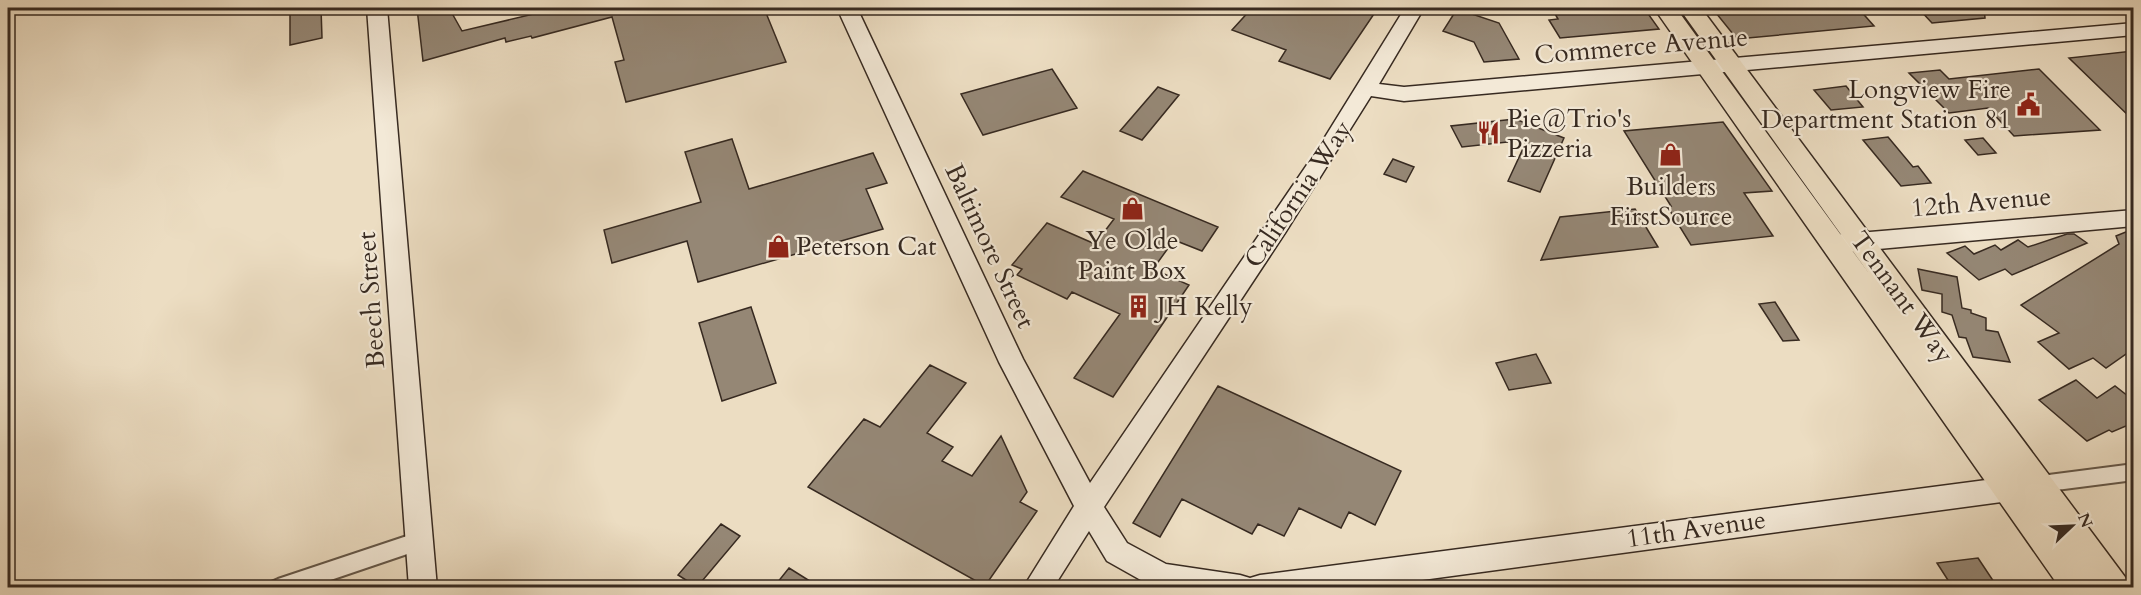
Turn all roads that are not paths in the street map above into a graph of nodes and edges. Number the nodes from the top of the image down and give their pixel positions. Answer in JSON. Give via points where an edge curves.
{"nodes":[{"id":1,"x":377,"y":8,"type":"edge"},
{"id":2,"x":847,"y":8,"type":"edge"},
{"id":3,"x":1414,"y":8,"type":"edge"},
{"id":4,"x":1665,"y":8,"type":"edge"},
{"id":5,"x":1690,"y":8,"type":"edge"},
{"id":6,"x":2133,"y":29,"type":"edge"},
{"id":7,"x":1733,"y":66,"type":"junction"},
{"id":8,"x":1708,"y":68,"type":"junction"},
{"id":9,"x":1367,"y":90,"type":"junction"},
{"id":10,"x":2133,"y":218,"type":"edge"},
{"id":11,"x":1862,"y":242,"type":"junction"},
{"id":12,"x":1834,"y":244,"type":"junction"},
{"id":13,"x":2133,"y":472,"type":"edge"},
{"id":14,"x":2040,"y":484,"type":"junction"},
{"id":15,"x":2008,"y":489,"type":"junction"},
{"id":16,"x":1088,"y":506,"type":"junction"},
{"id":17,"x":418,"y":541,"type":"junction"},
{"id":18,"x":278,"y":588,"type":"edge"},
{"id":19,"x":423,"y":588,"type":"edge"},
{"id":20,"x":1037,"y":588,"type":"edge"},
{"id":21,"x":1240,"y":588,"type":"edge"},
{"id":22,"x":1260,"y":588,"type":"edge"},
{"id":23,"x":2079,"y":588,"type":"edge"},
{"id":24,"x":2114,"y":588,"type":"edge"}],
"edges":[{"from":1,"to":17,"type":"street","name":"Beech Street"},
{"from":2,"to":16,"type":"street","name":"Baltimore Street","via":[[1012,362]]},
{"from":3,"to":9,"type":"street","name":"California Way"},
{"from":4,"to":8,"type":"main road","name":"Tennant Way"},
{"from":5,"to":7,"type":"main road","name":"Tennant Way"},
{"from":6,"to":7,"type":"street","name":"Commerce Avenue"},
{"from":7,"to":8,"type":"street","name":"Commerce Avenue"},
{"from":7,"to":11,"type":"main road","name":"Tennant Way"},
{"from":8,"to":9,"type":"street","name":"Commerce Avenue","via":[[1404,94]]},
{"from":8,"to":12,"type":"main road","name":"Tennant Way"},
{"from":9,"to":16,"type":"street","name":"California Way"},
{"from":10,"to":11,"type":"street","name":"12th Avenue"},
{"from":11,"to":12,"type":"street","name":"12th Avenue"},
{"from":11,"to":14,"type":"main road","name":"Tennant Way"},
{"from":12,"to":15,"type":"main road","name":"Tennant Way"},
{"from":13,"to":14,"type":"street","name":"11th Avenue"},
{"from":14,"to":15,"type":"street","name":"11th Avenue"},
{"from":14,"to":24,"type":"main road","name":"Tennant Way"},
{"from":15,"to":22,"type":"street","name":"11th Avenue"},
{"from":15,"to":23,"type":"main road","name":"Tennant Way"},
{"from":16,"to":20,"type":"street","name":"California Way"},
{"from":16,"to":21,"type":"street","via":[[1117,552],[1137,565],[1162,577]]},
{"from":17,"to":18,"type":"street"},
{"from":17,"to":19,"type":"street","name":"Beech Street"}]}
